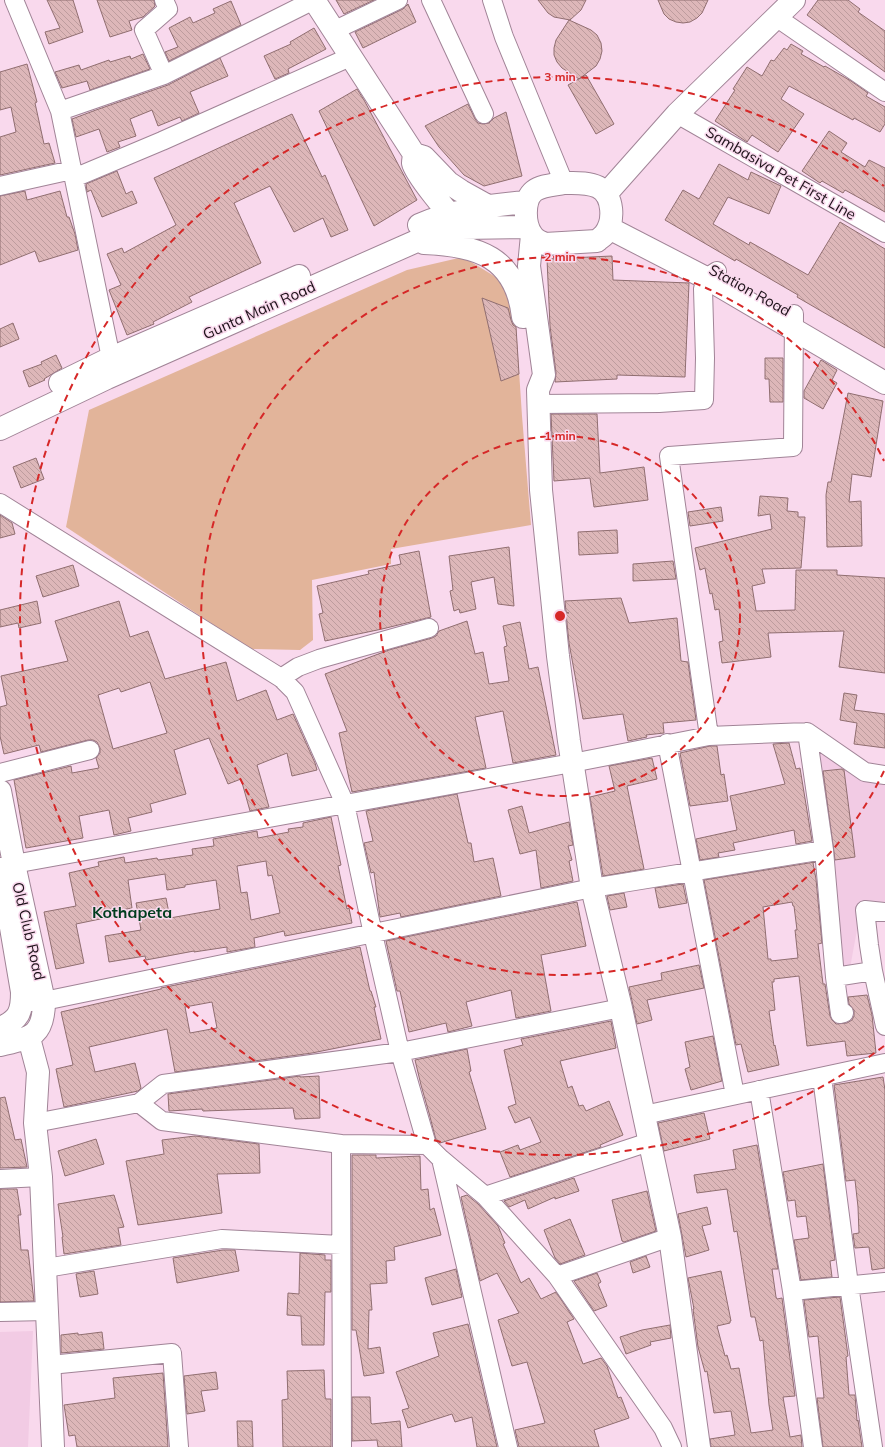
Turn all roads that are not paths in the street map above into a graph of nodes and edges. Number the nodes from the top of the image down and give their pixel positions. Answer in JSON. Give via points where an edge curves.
{"nodes":[{"id":1,"x":14,"y":0,"type":"edge"},
{"id":2,"x":164,"y":0,"type":"edge"},
{"id":3,"x":314,"y":0,"type":"edge"},
{"id":4,"x":398,"y":0,"type":"edge"},
{"id":5,"x":431,"y":0,"type":"edge"},
{"id":6,"x":492,"y":0,"type":"edge"},
{"id":7,"x":794,"y":0,"type":"edge"},
{"id":8,"x":776,"y":17,"type":"junction"},
{"id":9,"x":333,"y":31,"type":"junction"},
{"id":10,"x":350,"y":57,"type":"junction"},
{"id":11,"x":164,"y":75,"type":"junction"},
{"id":12,"x":885,"y":92,"type":"edge"},
{"id":13,"x":60,"y":111,"type":"junction"},
{"id":14,"x":484,"y":114,"type":"dead end"},
{"id":15,"x":677,"y":114,"type":"junction"},
{"id":16,"x":414,"y":154,"type":"junction"},
{"id":17,"x":73,"y":174,"type":"junction"},
{"id":18,"x":564,"y":183,"type":"junction"},
{"id":19,"x":0,"y":186,"type":"edge"},
{"id":20,"x":606,"y":194,"type":"junction"},
{"id":21,"x":527,"y":202,"type":"junction"},
{"id":22,"x":488,"y":206,"type":"junction"},
{"id":23,"x":456,"y":221,"type":"junction"},
{"id":24,"x":610,"y":224,"type":"junction"},
{"id":25,"x":530,"y":231,"type":"junction"},
{"id":26,"x":885,"y":233,"type":"edge"},
{"id":27,"x":414,"y":242,"type":"junction"},
{"id":28,"x":712,"y":274,"type":"junction"},
{"id":29,"x":794,"y":322,"type":"junction"},
{"id":30,"x":111,"y":358,"type":"junction"},
{"id":31,"x":885,"y":369,"type":"edge"},
{"id":32,"x":885,"y":383,"type":"edge"},
{"id":33,"x":57,"y":393,"type":"junction"},
{"id":34,"x":538,"y":397,"type":"junction"},
{"id":35,"x":0,"y":413,"type":"edge"},
{"id":36,"x":0,"y":430,"type":"edge"},
{"id":37,"x":0,"y":503,"type":"edge"},
{"id":38,"x":429,"y":628,"type":"dead end"},
{"id":39,"x":281,"y":678,"type":"junction"},
{"id":40,"x":808,"y":732,"type":"junction"},
{"id":41,"x":709,"y":736,"type":"junction"},
{"id":42,"x":667,"y":743,"type":"junction"},
{"id":43,"x":90,"y":750,"type":"dead end"},
{"id":44,"x":572,"y":763,"type":"junction"},
{"id":45,"x":0,"y":773,"type":"edge"},
{"id":46,"x":885,"y":775,"type":"edge"},
{"id":47,"x":0,"y":791,"type":"edge"},
{"id":48,"x":345,"y":804,"type":"junction"},
{"id":49,"x":824,"y":850,"type":"junction"},
{"id":50,"x":7,"y":863,"type":"edge"},
{"id":51,"x":691,"y":872,"type":"junction"},
{"id":52,"x":592,"y":888,"type":"junction"},
{"id":53,"x":885,"y":912,"type":"edge"},
{"id":54,"x":373,"y":934,"type":"junction"},
{"id":55,"x":874,"y":971,"type":"junction"},
{"id":56,"x":835,"y":977,"type":"junction"},
{"id":57,"x":44,"y":1001,"type":"junction"},
{"id":58,"x":22,"y":1003,"type":"junction"},
{"id":59,"x":621,"y":1008,"type":"junction"},
{"id":60,"x":844,"y":1013,"type":"dead end"},
{"id":61,"x":885,"y":1026,"type":"edge"},
{"id":62,"x":0,"y":1028,"type":"edge"},
{"id":63,"x":29,"y":1038,"type":"junction"},
{"id":64,"x":0,"y":1045,"type":"edge"},
{"id":65,"x":400,"y":1052,"type":"junction"},
{"id":66,"x":885,"y":1063,"type":"edge"},
{"id":67,"x":822,"y":1077,"type":"junction"},
{"id":68,"x":759,"y":1090,"type":"junction"},
{"id":69,"x":735,"y":1096,"type":"junction"},
{"id":70,"x":139,"y":1103,"type":"junction"},
{"id":71,"x":644,"y":1115,"type":"junction"},
{"id":72,"x":36,"y":1123,"type":"junction"},
{"id":73,"x":649,"y":1142,"type":"junction"},
{"id":74,"x":342,"y":1144,"type":"junction"},
{"id":75,"x":427,"y":1145,"type":"junction"},
{"id":76,"x":441,"y":1159,"type":"junction"},
{"id":77,"x":41,"y":1177,"type":"junction"},
{"id":78,"x":0,"y":1179,"type":"edge"},
{"id":79,"x":485,"y":1196,"type":"junction"},
{"id":80,"x":670,"y":1237,"type":"junction"},
{"id":81,"x":341,"y":1245,"type":"junction"},
{"id":82,"x":46,"y":1268,"type":"junction"},
{"id":83,"x":557,"y":1276,"type":"junction"},
{"id":84,"x":885,"y":1282,"type":"edge"},
{"id":85,"x":849,"y":1285,"type":"junction"},
{"id":86,"x":792,"y":1291,"type":"junction"},
{"id":87,"x":48,"y":1311,"type":"junction"},
{"id":88,"x":0,"y":1312,"type":"edge"},
{"id":89,"x":50,"y":1365,"type":"junction"},
{"id":90,"x":53,"y":1447,"type":"edge"},
{"id":91,"x":178,"y":1447,"type":"edge"},
{"id":92,"x":342,"y":1447,"type":"edge"},
{"id":93,"x":508,"y":1447,"type":"edge"},
{"id":94,"x":672,"y":1447,"type":"edge"},
{"id":95,"x":699,"y":1447,"type":"edge"},
{"id":96,"x":813,"y":1447,"type":"edge"},
{"id":97,"x":873,"y":1447,"type":"edge"}],
"edges":[{"from":1,"to":13,"type":"street"},
{"from":2,"to":11,"type":"street","via":[[168,9],[144,30]]},
{"from":3,"to":9,"type":"street"},
{"from":3,"to":11,"type":"street"},
{"from":4,"to":9,"type":"street"},
{"from":5,"to":14,"type":"street"},
{"from":6,"to":18,"type":"street","via":[[504,37]]},
{"from":7,"to":8,"type":"street"},
{"from":8,"to":12,"type":"street"},
{"from":8,"to":15,"type":"street"},
{"from":9,"to":10,"type":"street"},
{"from":10,"to":16,"type":"street"},
{"from":10,"to":17,"type":"street","via":[[162,141]]},
{"from":11,"to":13,"type":"street"},
{"from":13,"to":17,"type":"street"},
{"from":15,"to":20,"type":"street"},
{"from":15,"to":26,"type":"street","name":"Sambasiva Pet First Line"},
{"from":16,"to":22,"type":"street","via":[[424,157],[449,183]]},
{"from":16,"to":23,"type":"street","via":[[413,164],[429,189]]},
{"from":17,"to":19,"type":"street"},
{"from":17,"to":30,"type":"street"},
{"from":18,"to":20,"type":"street","via":[[591,184]]},
{"from":18,"to":21,"type":"street","via":[[535,191]]},
{"from":20,"to":24,"type":"street","via":[[611,206]]},
{"from":21,"to":22,"type":"street","name":"Gunta Main Road"},
{"from":21,"to":25,"type":"street","via":[[526,214]]},
{"from":22,"to":23,"type":"street","name":"Gunta Main Road","via":[[466,210]]},
{"from":23,"to":25,"type":"street","name":"Gunta Main Road"},
{"from":23,"to":27,"type":"street","name":"Gunta Main Road"},
{"from":23,"to":30,"type":"street","name":"Gunta Main Road","via":[[426,221]]},
{"from":24,"to":25,"type":"street","via":[[604,236],[597,241],[589,242],[545,244]]},
{"from":24,"to":28,"type":"street","name":"Station Road"},
{"from":25,"to":34,"type":"street","via":[[529,266],[544,375]]},
{"from":27,"to":33,"type":"street","name":"Gunta Main Road","via":[[114,374]]},
{"from":27,"to":34,"type":"street","via":[[472,249],[487,255],[509,274],[520,297],[530,376]]},
{"from":28,"to":29,"type":"street","name":"Station Road","via":[[733,278]]},
{"from":28,"to":34,"type":"street","via":[[704,289],[704,400],[659,403]]},
{"from":29,"to":31,"type":"street","name":"Station Road"},
{"from":29,"to":32,"type":"street"},
{"from":29,"to":41,"type":"street","via":[[793,447],[669,456]]},
{"from":30,"to":33,"type":"street","name":"Gunta Main Road"},
{"from":33,"to":35,"type":"street","name":"Gunta Main Road"},
{"from":33,"to":36,"type":"street","name":"Gunta Main Road"},
{"from":34,"to":44,"type":"street","via":[[540,490]]},
{"from":37,"to":39,"type":"street"},
{"from":38,"to":39,"type":"street","via":[[319,659],[298,667]]},
{"from":39,"to":48,"type":"street","via":[[295,692]]},
{"from":40,"to":41,"type":"street"},
{"from":40,"to":46,"type":"street","via":[[866,772]]},
{"from":40,"to":49,"type":"street"},
{"from":41,"to":42,"type":"street"},
{"from":42,"to":44,"type":"street"},
{"from":42,"to":51,"type":"street"},
{"from":43,"to":45,"type":"street"},
{"from":44,"to":48,"type":"street"},
{"from":44,"to":52,"type":"street"},
{"from":47,"to":50,"type":"street","name":"Old Club Road"},
{"from":48,"to":50,"type":"street"},
{"from":48,"to":54,"type":"street"},
{"from":49,"to":51,"type":"street"},
{"from":49,"to":56,"type":"street"},
{"from":50,"to":57,"type":"street","name":"Old Club Road"},
{"from":50,"to":58,"type":"street","name":"Old Club Road"},
{"from":51,"to":52,"type":"street"},
{"from":51,"to":69,"type":"street"},
{"from":52,"to":54,"type":"street"},
{"from":52,"to":59,"type":"street"},
{"from":53,"to":55,"type":"street","via":[[865,910]]},
{"from":54,"to":57,"type":"street"},
{"from":54,"to":65,"type":"street"},
{"from":55,"to":56,"type":"street"},
{"from":55,"to":61,"type":"street"},
{"from":56,"to":60,"type":"street","via":[[840,1014]]},
{"from":57,"to":58,"type":"street"},
{"from":57,"to":63,"type":"street","name":"Old Club Road","via":[[42,1022]]},
{"from":58,"to":62,"type":"street","via":[[20,1013],[14,1020]]},
{"from":59,"to":65,"type":"street"},
{"from":59,"to":71,"type":"street"},
{"from":63,"to":64,"type":"street"},
{"from":63,"to":72,"type":"street","via":[[38,1072]]},
{"from":65,"to":70,"type":"street","via":[[163,1084]]},
{"from":65,"to":75,"type":"street"},
{"from":66,"to":67,"type":"street"},
{"from":67,"to":68,"type":"street"},
{"from":67,"to":85,"type":"street"},
{"from":68,"to":69,"type":"street"},
{"from":68,"to":86,"type":"street"},
{"from":69,"to":71,"type":"street"},
{"from":70,"to":72,"type":"street"},
{"from":70,"to":74,"type":"street","via":[[162,1121]]},
{"from":71,"to":73,"type":"street"},
{"from":72,"to":77,"type":"street"},
{"from":73,"to":79,"type":"street"},
{"from":73,"to":80,"type":"street"},
{"from":74,"to":75,"type":"street"},
{"from":74,"to":81,"type":"street"},
{"from":75,"to":76,"type":"street"},
{"from":76,"to":79,"type":"street"},
{"from":76,"to":93,"type":"street"},
{"from":77,"to":78,"type":"street"},
{"from":77,"to":82,"type":"street"},
{"from":79,"to":83,"type":"street"},
{"from":80,"to":83,"type":"street"},
{"from":80,"to":95,"type":"street"},
{"from":81,"to":82,"type":"street","via":[[222,1239]]},
{"from":81,"to":92,"type":"street"},
{"from":82,"to":87,"type":"street"},
{"from":83,"to":94,"type":"street","via":[[663,1428]]},
{"from":84,"to":85,"type":"street"},
{"from":85,"to":86,"type":"street"},
{"from":85,"to":97,"type":"street"},
{"from":86,"to":96,"type":"street"},
{"from":87,"to":88,"type":"street"},
{"from":87,"to":89,"type":"street"},
{"from":89,"to":90,"type":"street"},
{"from":89,"to":91,"type":"street","via":[[172,1353]]}]}
